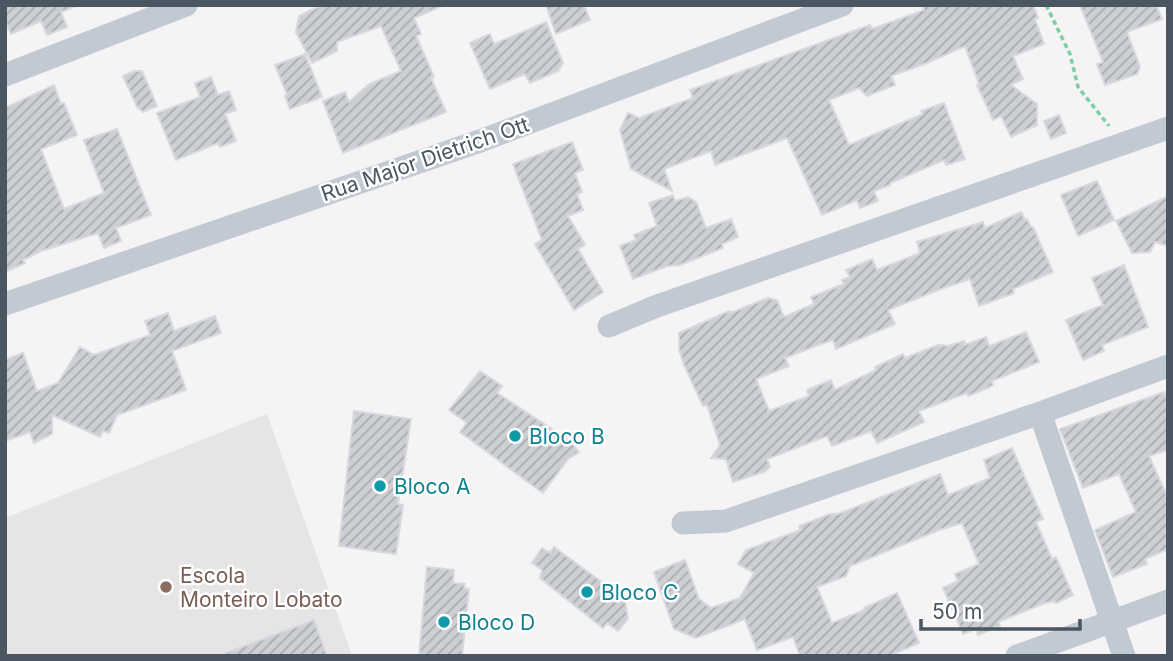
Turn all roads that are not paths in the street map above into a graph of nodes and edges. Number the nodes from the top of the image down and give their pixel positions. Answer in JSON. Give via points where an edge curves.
{"nodes":[{"id":1,"x":186,"y":5,"type":"edge"},
{"id":2,"x":842,"y":5,"type":"edge"},
{"id":3,"x":5,"y":75,"type":"edge"},
{"id":4,"x":1168,"y":128,"type":"edge"},
{"id":5,"x":5,"y":304,"type":"edge"},
{"id":6,"x":609,"y":326,"type":"dead end"},
{"id":7,"x":1168,"y":366,"type":"edge"},
{"id":8,"x":1040,"y":413,"type":"junction"},
{"id":9,"x":683,"y":523,"type":"dead end"},
{"id":10,"x":1168,"y":601,"type":"edge"},
{"id":11,"x":1112,"y":622,"type":"junction"},
{"id":12,"x":1017,"y":656,"type":"edge"},
{"id":13,"x":1124,"y":656,"type":"edge"}],
"edges":[{"from":1,"to":3,"type":"street"},
{"from":2,"to":5,"type":"street","name":"Rua Major Dietrich Ott","via":[[480,141]]},
{"from":4,"to":6,"type":"street"},
{"from":7,"to":8,"type":"street"},
{"from":8,"to":9,"type":"street","via":[[726,521]]},
{"from":8,"to":11,"type":"street"},
{"from":10,"to":11,"type":"street"},
{"from":11,"to":12,"type":"street"},
{"from":11,"to":13,"type":"street"}]}
